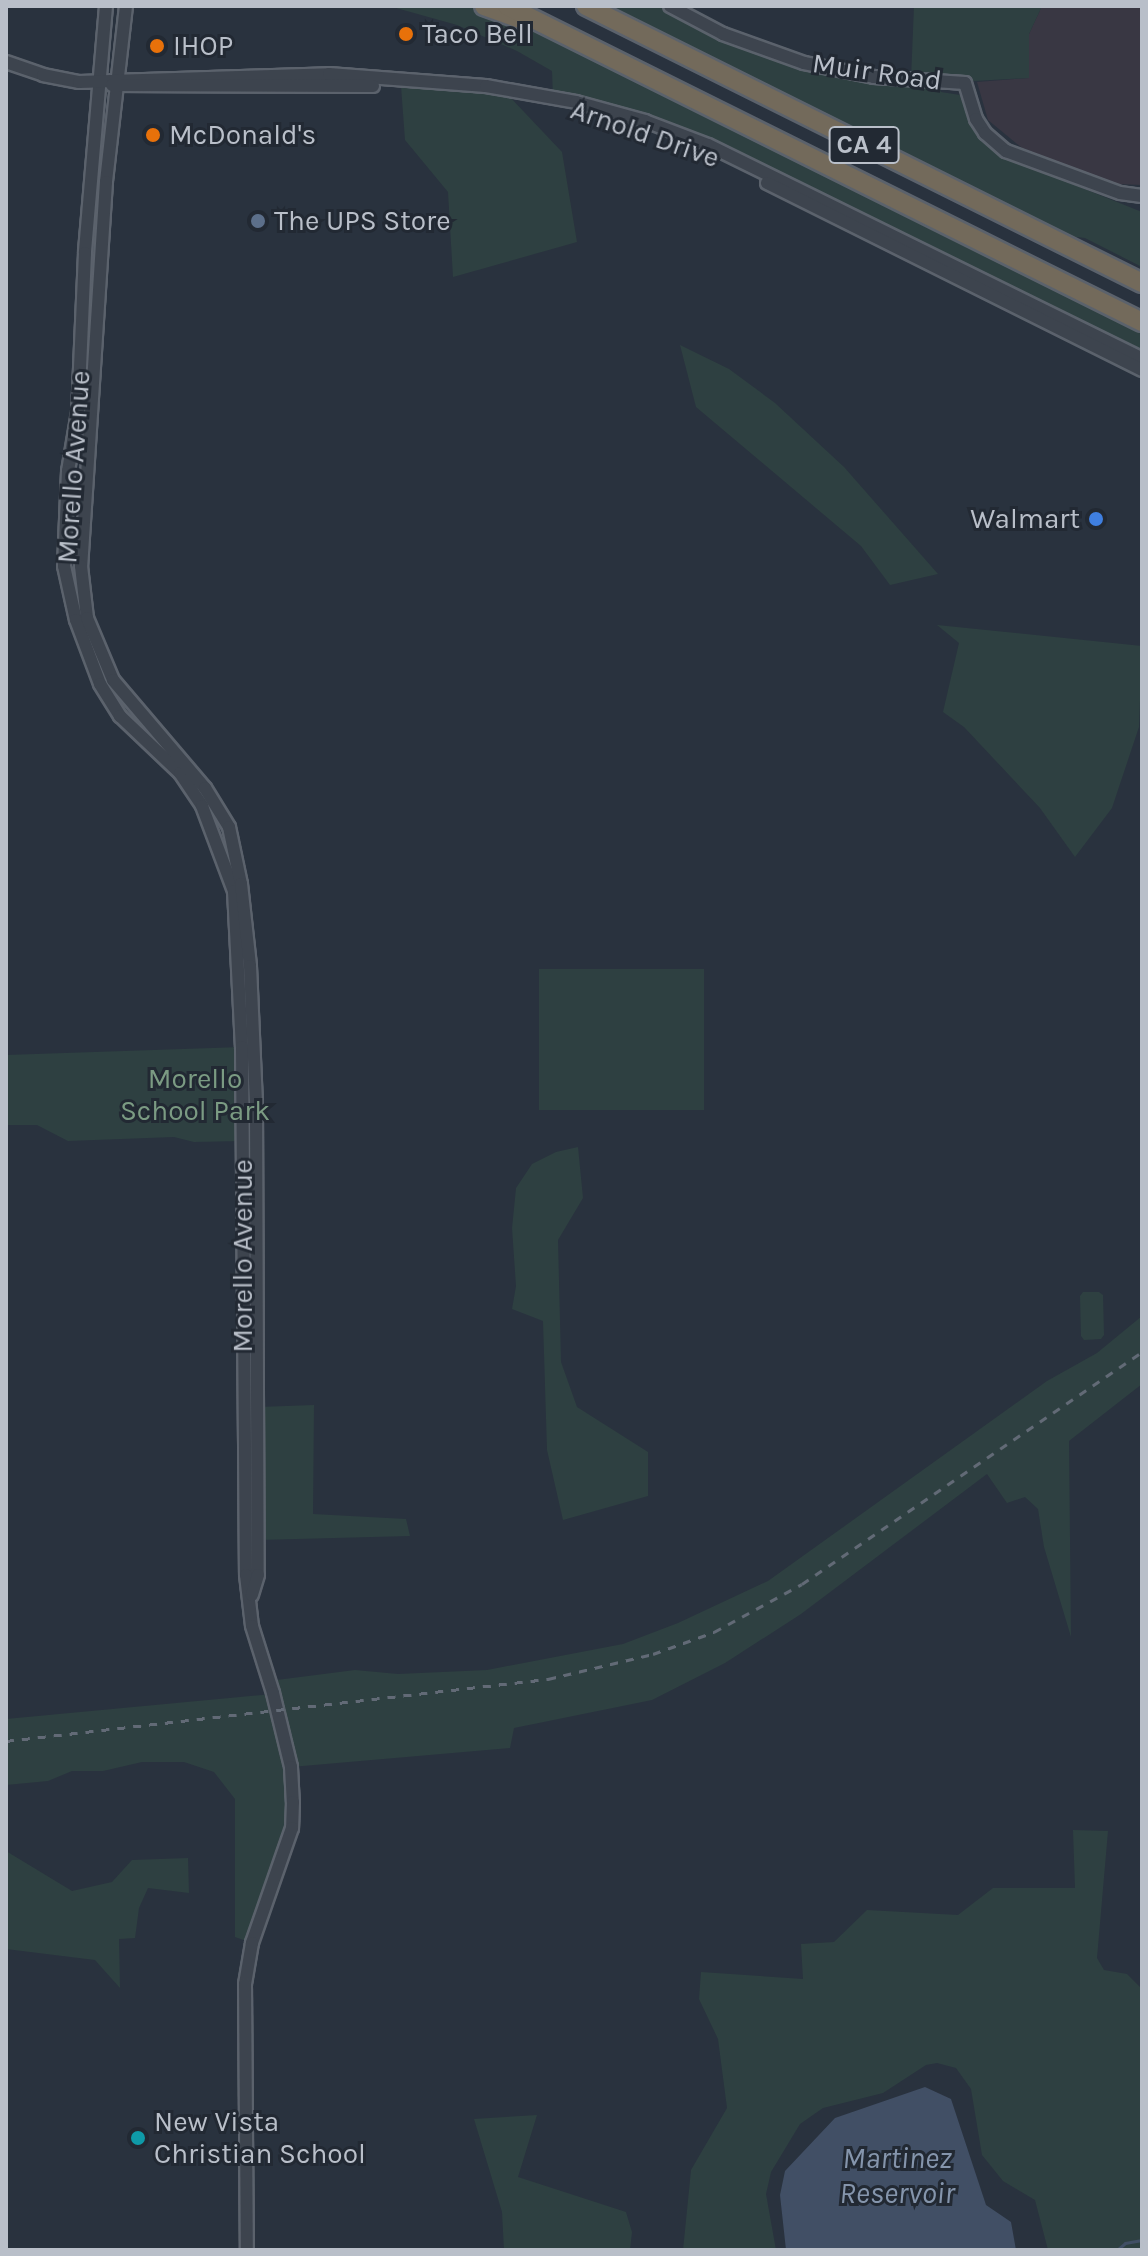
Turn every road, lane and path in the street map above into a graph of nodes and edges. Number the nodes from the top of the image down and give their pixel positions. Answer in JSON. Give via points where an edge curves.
{"nodes":[{"id":1,"x":106,"y":6,"type":"edge"},
{"id":2,"x":126,"y":6,"type":"edge"},
{"id":3,"x":484,"y":6,"type":"edge"},
{"id":4,"x":507,"y":6,"type":"edge"},
{"id":5,"x":586,"y":6,"type":"edge"},
{"id":6,"x":670,"y":6,"type":"edge"},
{"id":7,"x":592,"y":48,"type":"junction"},
{"id":8,"x":6,"y":62,"type":"edge"},
{"id":9,"x":101,"y":82,"type":"junction"},
{"id":10,"x":119,"y":83,"type":"junction"},
{"id":11,"x":1142,"y":196,"type":"edge"},
{"id":12,"x":1142,"y":283,"type":"edge"},
{"id":13,"x":1142,"y":322,"type":"edge"},
{"id":14,"x":1142,"y":359,"type":"edge"},
{"id":15,"x":1142,"y":370,"type":"edge"},
{"id":16,"x":251,"y":1598,"type":"junction"},
{"id":17,"x":247,"y":2250,"type":"edge"}],
"edges":[{"from":1,"to":9,"type":"street","name":"Morello Avenue"},
{"from":2,"to":10,"type":"street","name":"Morello Avenue"},
{"from":3,"to":7,"type":"highway"},
{"from":4,"to":7,"type":"highway","number":"CA 4"},
{"from":5,"to":12,"type":"highway","number":"CA 4"},
{"from":6,"to":11,"type":"street","name":"Muir Road","via":[[750,45],[804,63],[874,77],[965,83],[976,119],[1006,151],[1120,193]]},
{"from":7,"to":13,"type":"highway","number":"CA 4"},
{"from":8,"to":9,"type":"street","name":"Arnold Drive","via":[[43,75]]},
{"from":9,"to":10,"type":"street","name":"Arnold Drive"},
{"from":9,"to":16,"type":"street","name":"Morello Avenue","via":[[64,566],[76,620],[100,684],[120,716],[180,773],[202,806],[234,891],[242,1047],[246,1575]]},
{"from":10,"to":14,"type":"street","name":"Arnold Drive","via":[[329,74],[486,86],[637,119],[708,145]]},
{"from":10,"to":15,"type":"street","name":"Arnold Drive","via":[[425,87],[508,95],[598,115],[719,158]]},
{"from":10,"to":16,"type":"street","name":"Morello Avenue","via":[[106,182],[81,566],[87,618],[113,680],[205,788],[229,827],[241,884],[256,1102],[258,1575]]},
{"from":16,"to":17,"type":"street","name":"Morello Avenue","via":[[252,1626],[291,1767],[293,1802],[292,1828],[252,1943],[245,1984]]}]}
